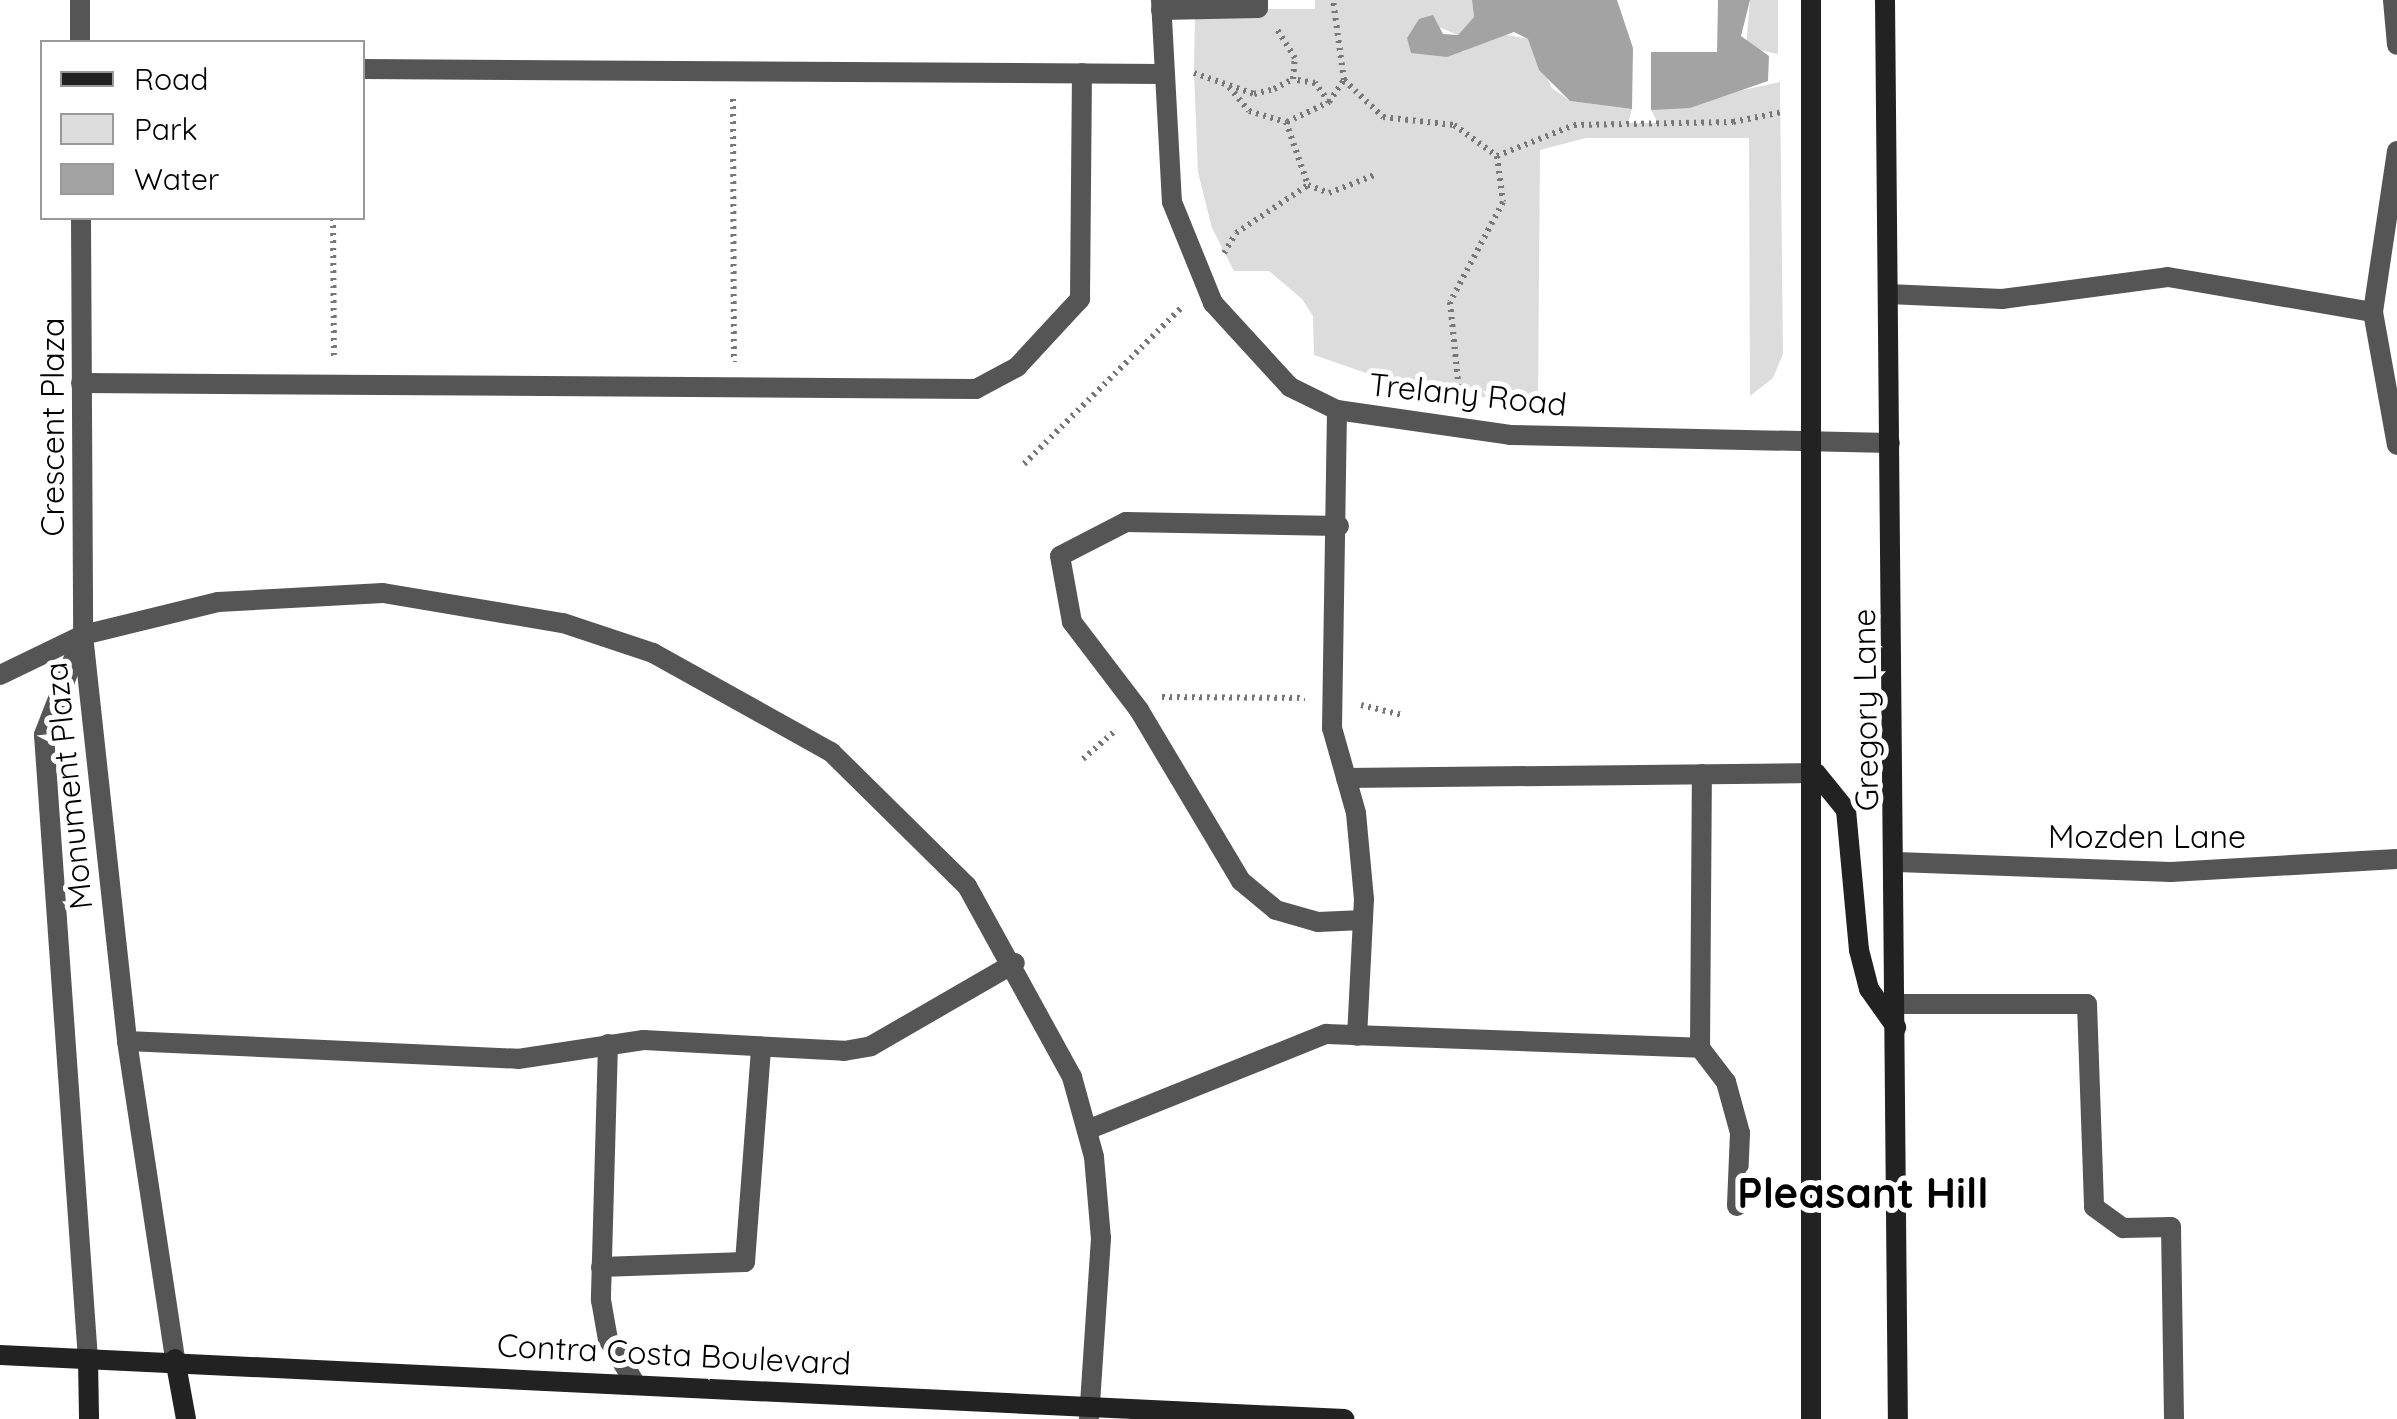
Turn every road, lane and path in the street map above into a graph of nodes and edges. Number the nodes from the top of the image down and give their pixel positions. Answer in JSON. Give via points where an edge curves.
{"nodes":[{"id":1,"x":80,"y":0,"type":"edge"},
{"id":2,"x":1333,"y":0,"type":"edge"},
{"id":3,"x":1811,"y":0,"type":"edge"},
{"id":4,"x":1885,"y":0,"type":"edge"},
{"id":5,"x":2393,"y":0,"type":"edge"},
{"id":6,"x":1258,"y":4,"type":"edge"},
{"id":7,"x":1161,"y":5,"type":"edge"},
{"id":8,"x":80,"y":40,"type":"edge"},
{"id":9,"x":2397,"y":45,"type":"edge"},
{"id":10,"x":365,"y":69,"type":"edge"},
{"id":11,"x":733,"y":71,"type":"junction"},
{"id":12,"x":1082,"y":73,"type":"junction"},
{"id":13,"x":1161,"y":74,"type":"junction"},
{"id":14,"x":1293,"y":79,"type":"junction"},
{"id":15,"x":1344,"y":80,"type":"junction"},
{"id":16,"x":1228,"y":86,"type":"junction"},
{"id":17,"x":1329,"y":102,"type":"junction"},
{"id":18,"x":1812,"y":111,"type":"junction"},
{"id":19,"x":1286,"y":122,"type":"junction"},
{"id":20,"x":2397,"y":151,"type":"edge"},
{"id":21,"x":1497,"y":156,"type":"junction"},
{"id":22,"x":1308,"y":186,"type":"dead end"},
{"id":23,"x":81,"y":220,"type":"edge"},
{"id":24,"x":333,"y":220,"type":"edge"},
{"id":25,"x":1888,"y":294,"type":"junction"},
{"id":26,"x":2373,"y":312,"type":"junction"},
{"id":27,"x":82,"y":383,"type":"junction"},
{"id":28,"x":334,"y":384,"type":"junction"},
{"id":29,"x":734,"y":387,"type":"junction"},
{"id":30,"x":1337,"y":410,"type":"junction"},
{"id":31,"x":1461,"y":430,"type":"junction"},
{"id":32,"x":1816,"y":440,"type":"junction"},
{"id":33,"x":1890,"y":442,"type":"junction"},
{"id":34,"x":2397,"y":445,"type":"edge"},
{"id":35,"x":1339,"y":526,"type":"junction"},
{"id":36,"x":83,"y":636,"type":"junction"},
{"id":37,"x":0,"y":675,"type":"edge"},
{"id":38,"x":1333,"y":698,"type":"junction"},
{"id":39,"x":1139,"y":710,"type":"junction"},
{"id":40,"x":1402,"y":714,"type":"dead end"},
{"id":41,"x":1083,"y":759,"type":"dead end"},
{"id":42,"x":1816,"y":773,"type":"junction"},
{"id":43,"x":1702,"y":774,"type":"junction"},
{"id":44,"x":1346,"y":778,"type":"junction"},
{"id":45,"x":2397,"y":859,"type":"edge"},
{"id":46,"x":1897,"y":862,"type":"junction"},
{"id":47,"x":1363,"y":920,"type":"junction"},
{"id":48,"x":1015,"y":964,"type":"junction"},
{"id":49,"x":1896,"y":1004,"type":"junction"},
{"id":50,"x":1896,"y":1027,"type":"junction"},
{"id":51,"x":1357,"y":1036,"type":"junction"},
{"id":52,"x":127,"y":1042,"type":"junction"},
{"id":53,"x":608,"y":1044,"type":"junction"},
{"id":54,"x":761,"y":1046,"type":"junction"},
{"id":55,"x":1700,"y":1048,"type":"junction"},
{"id":56,"x":1086,"y":1130,"type":"junction"},
{"id":57,"x":1736,"y":1206,"type":"dead end"},
{"id":58,"x":601,"y":1267,"type":"junction"},
{"id":59,"x":0,"y":1356,"type":"edge"},
{"id":60,"x":88,"y":1358,"type":"junction"},
{"id":61,"x":175,"y":1358,"type":"junction"},
{"id":62,"x":635,"y":1383,"type":"junction"},
{"id":63,"x":1092,"y":1414,"type":"edge"},
{"id":64,"x":89,"y":1419,"type":"edge"},
{"id":65,"x":186,"y":1419,"type":"edge"},
{"id":66,"x":1344,"y":1419,"type":"edge"},
{"id":67,"x":1811,"y":1419,"type":"edge"},
{"id":68,"x":1898,"y":1419,"type":"edge"},
{"id":69,"x":2174,"y":1419,"type":"edge"}],
"edges":[{"from":1,"to":8,"type":"street"},
{"from":2,"to":15,"type":"path"},
{"from":3,"to":18,"type":"main road","name":"Gregory Lane"},
{"from":4,"to":25,"type":"main road","name":"Gregory Lane"},
{"from":5,"to":9,"type":"street"},
{"from":6,"to":7,"type":"street"},
{"from":6,"to":14,"type":"path","via":[[1284,34]]},
{"from":7,"to":13,"type":"street","name":"Trelany Road"},
{"from":10,"to":11,"type":"street"},
{"from":11,"to":12,"type":"street"},
{"from":11,"to":29,"type":"path"},
{"from":12,"to":13,"type":"street"},
{"from":12,"to":29,"type":"street","via":[[1080,300],[996,378],[976,389]]},
{"from":13,"to":16,"type":"path"},
{"from":13,"to":30,"type":"street","name":"Trelany Road","via":[[1172,202],[1213,303],[1290,386]]},
{"from":14,"to":16,"type":"path","via":[[1254,94]]},
{"from":14,"to":17,"type":"path","via":[[1315,83]]},
{"from":15,"to":17,"type":"path"},
{"from":15,"to":21,"type":"path","via":[[1383,117],[1454,125]]},
{"from":16,"to":19,"type":"path","via":[[1249,110]]},
{"from":17,"to":19,"type":"path"},
{"from":18,"to":21,"type":"path","via":[[1574,125]]},
{"from":18,"to":32,"type":"main road","name":"Gregory Lane"},
{"from":19,"to":22,"type":"path"},
{"from":20,"to":26,"type":"street"},
{"from":21,"to":31,"type":"path","via":[[1503,202],[1450,302]]},
{"from":23,"to":27,"type":"street","name":"Crescent Plaza"},
{"from":24,"to":28,"type":"path"},
{"from":25,"to":26,"type":"street","via":[[2002,300],[2168,277]]},
{"from":25,"to":33,"type":"main road","name":"Gregory Lane"},
{"from":26,"to":34,"type":"street"},
{"from":27,"to":28,"type":"street"},
{"from":27,"to":36,"type":"street","name":"Crescent Plaza"},
{"from":28,"to":29,"type":"street"},
{"from":30,"to":31,"type":"street","name":"Trelany Road"},
{"from":30,"to":35,"type":"street"},
{"from":31,"to":32,"type":"street","name":"Trelany Road"},
{"from":32,"to":33,"type":"street","name":"Trelany Road"},
{"from":32,"to":42,"type":"main road","name":"Gregory Lane"},
{"from":33,"to":46,"type":"main road","name":"Gregory Lane"},
{"from":35,"to":38,"type":"street"},
{"from":35,"to":39,"type":"street","via":[[1126,522],[1060,556],[1072,622]]},
{"from":36,"to":37,"type":"street"},
{"from":36,"to":48,"type":"street","via":[[276,593],[383,594],[563,623],[653,653],[746,698],[888,801],[967,886]]},
{"from":36,"to":52,"type":"street","name":"Monument Plaza"},
{"from":36,"to":60,"type":"street","name":"Monument Plaza","via":[[44,735]]},
{"from":38,"to":39,"type":"path","via":[[1158,696]]},
{"from":38,"to":40,"type":"path"},
{"from":38,"to":44,"type":"street"},
{"from":39,"to":41,"type":"path"},
{"from":39,"to":47,"type":"street","via":[[1242,881],[1276,910],[1318,922]]},
{"from":42,"to":43,"type":"street"},
{"from":42,"to":50,"type":"main road","via":[[1846,810],[1859,950],[1870,988]]},
{"from":42,"to":67,"type":"main road","name":"Gregory Lane"},
{"from":43,"to":44,"type":"street"},
{"from":43,"to":55,"type":"street"},
{"from":44,"to":47,"type":"street"},
{"from":45,"to":46,"type":"street","name":"Mozden Lane","via":[[2171,872]]},
{"from":46,"to":49,"type":"main road","name":"Gregory Lane"},
{"from":47,"to":51,"type":"street"},
{"from":48,"to":54,"type":"street","via":[[871,1046]]},
{"from":48,"to":56,"type":"street","via":[[1072,1077]]},
{"from":49,"to":50,"type":"main road","name":"Gregory Lane"},
{"from":49,"to":69,"type":"street","via":[[2087,1004],[2094,1207],[2123,1228],[2171,1227]]},
{"from":50,"to":68,"type":"main road","name":"Gregory Lane"},
{"from":51,"to":55,"type":"street"},
{"from":51,"to":56,"type":"street","via":[[1326,1034]]},
{"from":52,"to":53,"type":"street","via":[[518,1059]]},
{"from":52,"to":61,"type":"street","name":"Monument Plaza"},
{"from":53,"to":54,"type":"street"},
{"from":53,"to":58,"type":"street"},
{"from":54,"to":58,"type":"street","via":[[745,1262]]},
{"from":55,"to":57,"type":"street","via":[[1726,1082],[1740,1133]]},
{"from":56,"to":63,"type":"street","via":[[1102,1238]]},
{"from":58,"to":62,"type":"street","via":[[608,1339]]},
{"from":59,"to":60,"type":"main road","name":"Contra Costa Boulevard"},
{"from":60,"to":61,"type":"main road","name":"Contra Costa Boulevard"},
{"from":60,"to":64,"type":"main road"},
{"from":61,"to":62,"type":"main road","name":"Contra Costa Boulevard"},
{"from":61,"to":65,"type":"main road"},
{"from":62,"to":63,"type":"main road","name":"Contra Costa Boulevard"},
{"from":63,"to":66,"type":"main road","name":"Contra Costa Boulevard"}]}
